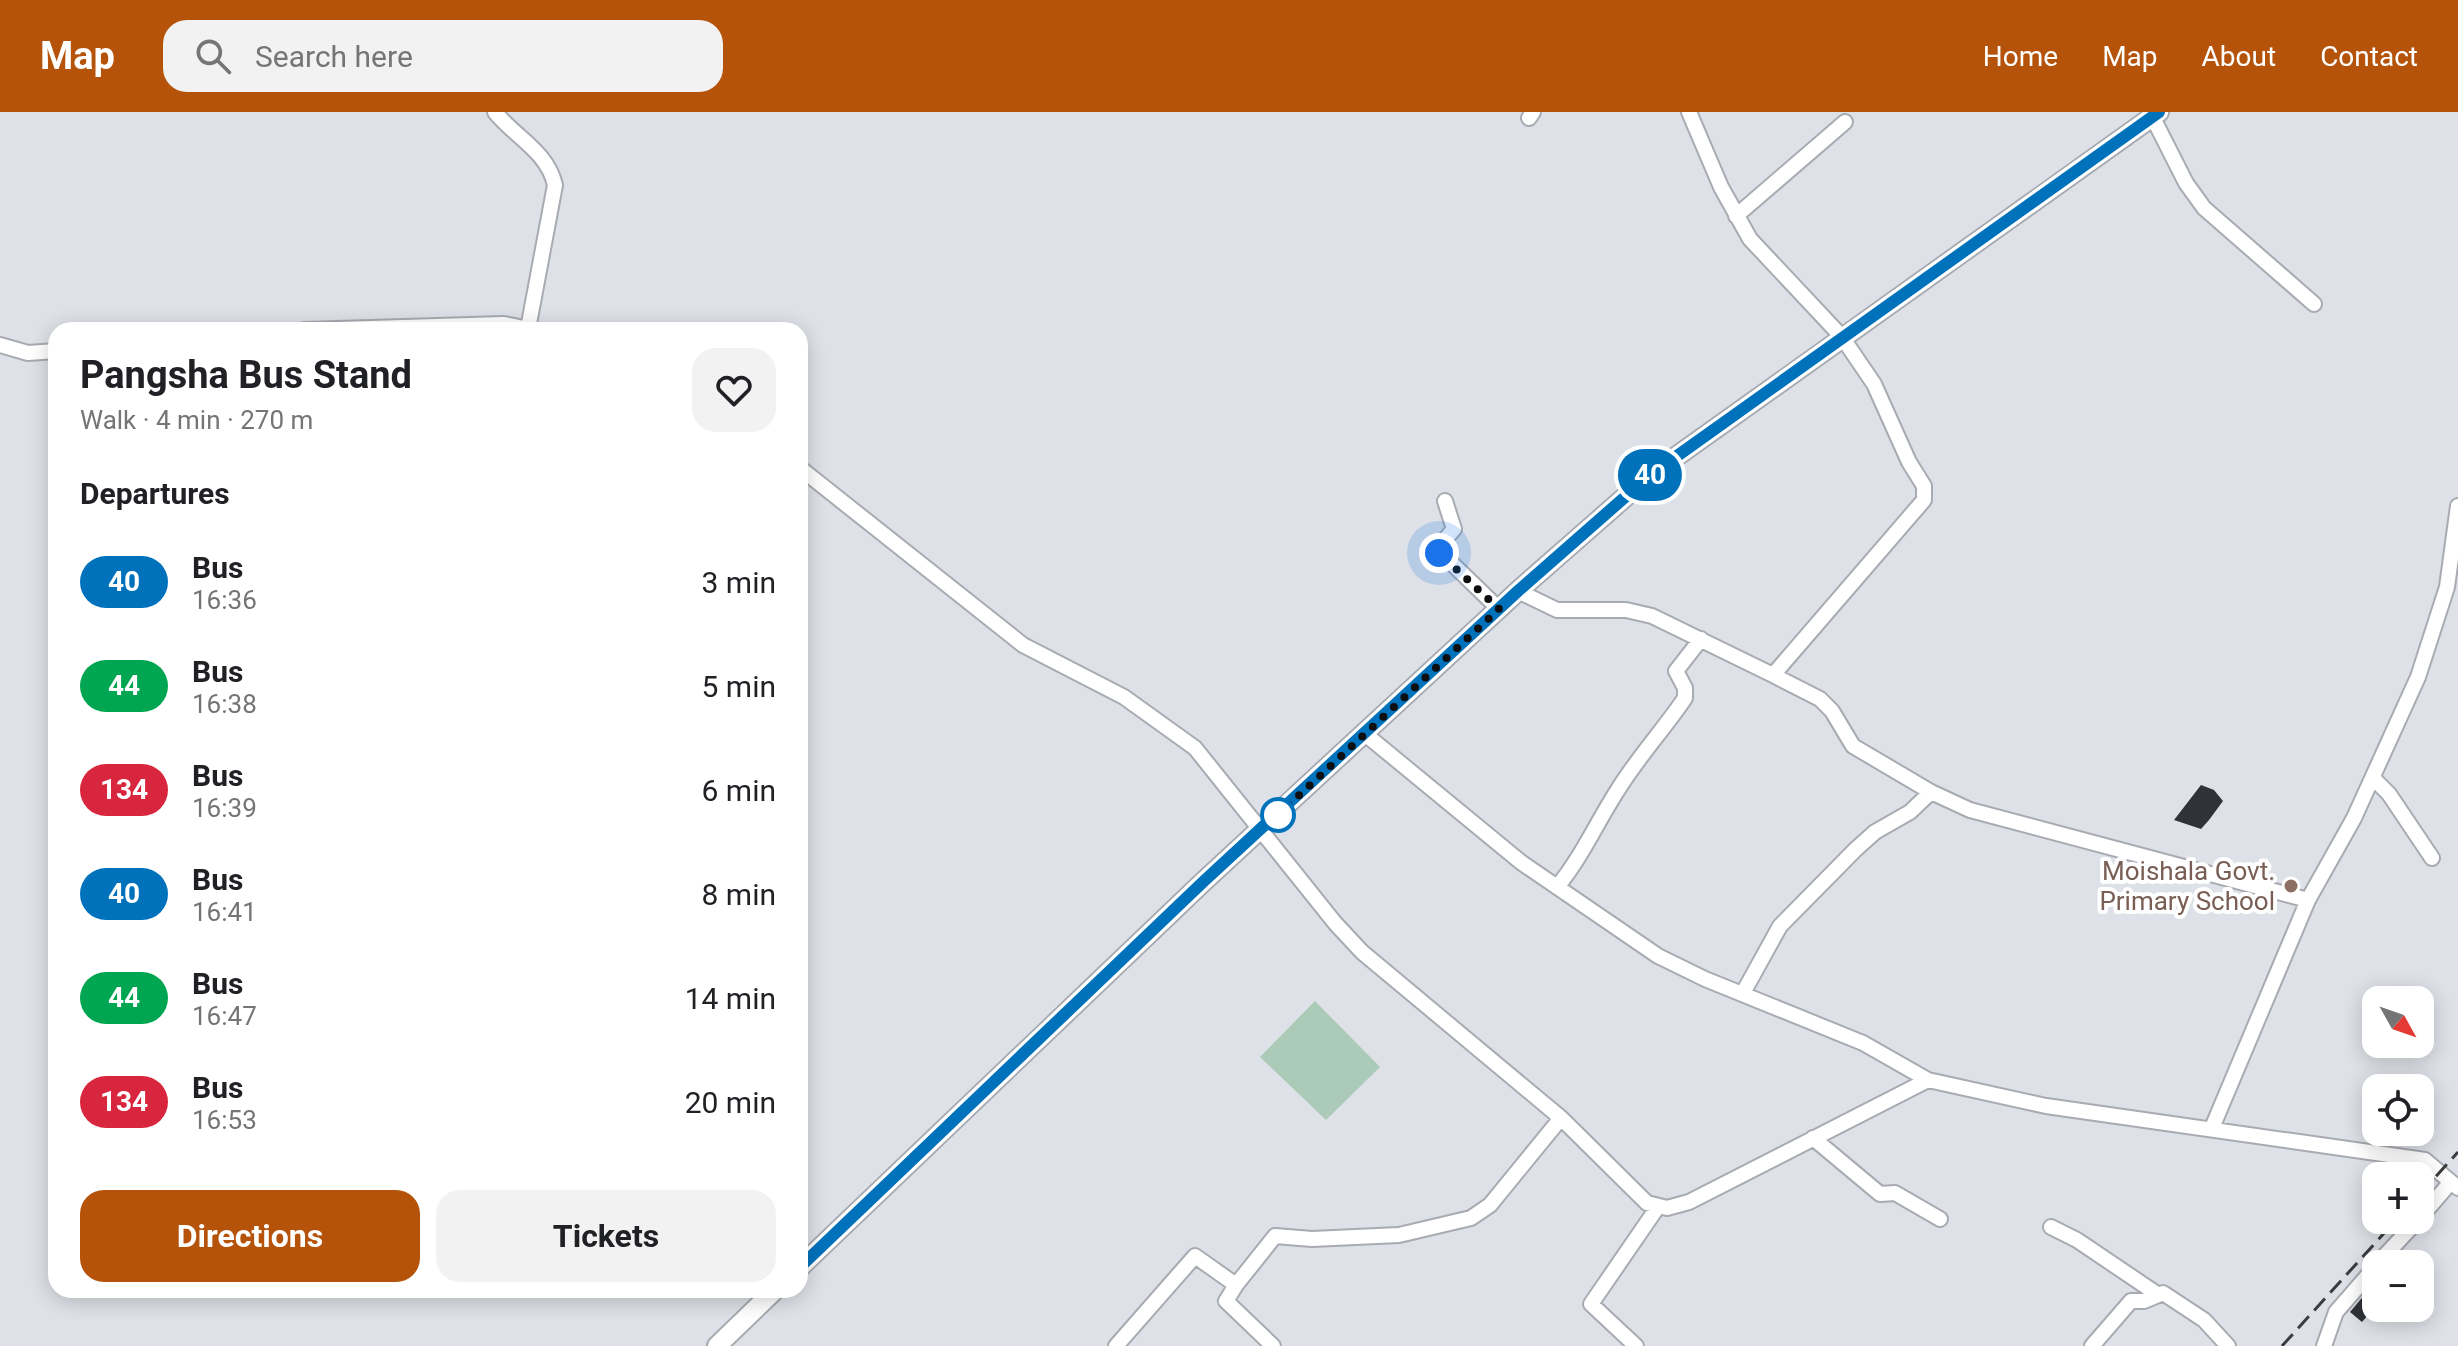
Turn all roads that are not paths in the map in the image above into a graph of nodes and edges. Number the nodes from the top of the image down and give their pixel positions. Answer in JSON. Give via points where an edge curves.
{"nodes":[{"id":1,"x":495,"y":112,"type":"edge"},
{"id":2,"x":1689,"y":112,"type":"edge"},
{"id":3,"x":2154,"y":114,"type":"edge"},
{"id":4,"x":1845,"y":122,"type":"dead end"},
{"id":5,"x":1736,"y":216,"type":"junction"},
{"id":6,"x":2314,"y":304,"type":"dead end"},
{"id":7,"x":532,"y":322,"type":"edge"},
{"id":8,"x":1842,"y":337,"type":"junction"},
{"id":9,"x":0,"y":345,"type":"edge"},
{"id":10,"x":48,"y":352,"type":"edge"},
{"id":11,"x":808,"y":474,"type":"edge"},
{"id":12,"x":1445,"y":501,"type":"dead end"},
{"id":13,"x":2458,"y":506,"type":"edge"},
{"id":14,"x":1518,"y":591,"type":"junction"},
{"id":15,"x":1499,"y":609,"type":"junction"},
{"id":16,"x":1701,"y":639,"type":"junction"},
{"id":17,"x":1773,"y":675,"type":"junction"},
{"id":18,"x":1365,"y":734,"type":"junction"},
{"id":19,"x":2373,"y":778,"type":"junction"},
{"id":20,"x":1931,"y":792,"type":"junction"},
{"id":21,"x":1261,"y":831,"type":"junction"},
{"id":22,"x":2432,"y":858,"type":"dead end"},
{"id":23,"x":1557,"y":887,"type":"junction"},
{"id":24,"x":2308,"y":900,"type":"junction"},
{"id":25,"x":1743,"y":993,"type":"junction"},
{"id":26,"x":1928,"y":1080,"type":"junction"},
{"id":27,"x":1561,"y":1118,"type":"junction"},
{"id":28,"x":2212,"y":1128,"type":"junction"},
{"id":29,"x":1813,"y":1138,"type":"junction"},
{"id":30,"x":2454,"y":1186,"type":"edge"},
{"id":31,"x":2434,"y":1205,"type":"edge"},
{"id":32,"x":1657,"y":1208,"type":"junction"},
{"id":33,"x":1940,"y":1219,"type":"dead end"},
{"id":34,"x":2051,"y":1227,"type":"dead end"},
{"id":35,"x":2405,"y":1234,"type":"edge"},
{"id":36,"x":2391,"y":1250,"type":"edge"},
{"id":37,"x":808,"y":1259,"type":"edge"},
{"id":38,"x":2362,"y":1282,"type":"edge"},
{"id":39,"x":1236,"y":1285,"type":"junction"},
{"id":40,"x":2157,"y":1294,"type":"junction"},
{"id":41,"x":767,"y":1298,"type":"edge"},
{"id":42,"x":717,"y":1346,"type":"edge"},
{"id":43,"x":1116,"y":1346,"type":"edge"},
{"id":44,"x":1273,"y":1346,"type":"edge"},
{"id":45,"x":1636,"y":1346,"type":"edge"},
{"id":46,"x":2092,"y":1346,"type":"edge"},
{"id":47,"x":2228,"y":1346,"type":"edge"},
{"id":48,"x":2324,"y":1346,"type":"edge"}],
"edges":[{"from":1,"to":7,"type":"street","via":[[511,133],[538,151],[551,168],[555,185]]},
{"from":2,"to":5,"type":"street"},
{"from":3,"to":6,"type":"street","via":[[2186,183],[2204,208]]},
{"from":3,"to":8,"type":"main road"},
{"from":4,"to":5,"type":"street"},
{"from":5,"to":8,"type":"street","via":[[1750,239]]},
{"from":8,"to":14,"type":"main road","via":[[1649,476]]},
{"from":8,"to":17,"type":"street","via":[[1874,384],[1927,492],[1918,511]]},
{"from":9,"to":10,"type":"street","via":[[28,353]]},
{"from":11,"to":21,"type":"street","via":[[1023,645],[1124,697],[1195,748]]},
{"from":12,"to":15,"type":"street","via":[[1454,529],[1437,549]]},
{"from":13,"to":19,"type":"street","via":[[2438,620]]},
{"from":14,"to":15,"type":"main road"},
{"from":14,"to":16,"type":"street","via":[[1557,610],[1611,609],[1652,616]]},
{"from":15,"to":18,"type":"main road"},
{"from":16,"to":17,"type":"street"},
{"from":16,"to":23,"type":"street","via":[[1676,671],[1685,698],[1621,784]]},
{"from":17,"to":20,"type":"street","via":[[1820,699],[1853,746]]},
{"from":18,"to":21,"type":"main road"},
{"from":18,"to":23,"type":"street"},
{"from":19,"to":22,"type":"street"},
{"from":19,"to":24,"type":"street"},
{"from":20,"to":24,"type":"street","via":[[1970,810]]},
{"from":20,"to":25,"type":"street","via":[[1856,849],[1780,926]]},
{"from":21,"to":27,"type":"street","via":[[1362,952]]},
{"from":21,"to":37,"type":"main road"},
{"from":23,"to":25,"type":"street","via":[[1658,956]]},
{"from":24,"to":28,"type":"street"},
{"from":25,"to":26,"type":"street","via":[[1863,1043]]},
{"from":26,"to":28,"type":"street","via":[[2046,1106]]},
{"from":26,"to":29,"type":"street"},
{"from":27,"to":32,"type":"street"},
{"from":27,"to":39,"type":"street","via":[[1490,1205],[1471,1218],[1399,1235],[1275,1236]]},
{"from":28,"to":30,"type":"street","via":[[2425,1160]]},
{"from":29,"to":32,"type":"street","via":[[1689,1202]]},
{"from":29,"to":33,"type":"street","via":[[1880,1194],[1895,1193]]},
{"from":30,"to":31,"type":"street"},
{"from":32,"to":45,"type":"street","via":[[1591,1304]]},
{"from":34,"to":40,"type":"street"},
{"from":35,"to":36,"type":"street"},
{"from":38,"to":48,"type":"street","via":[[2336,1312]]},
{"from":39,"to":43,"type":"street","via":[[1198,1257],[1191,1258]]},
{"from":39,"to":44,"type":"street","via":[[1226,1301]]},
{"from":40,"to":46,"type":"street","via":[[2131,1301]]},
{"from":40,"to":47,"type":"street","via":[[2204,1320]]},
{"from":41,"to":42,"type":"main road"}]}
